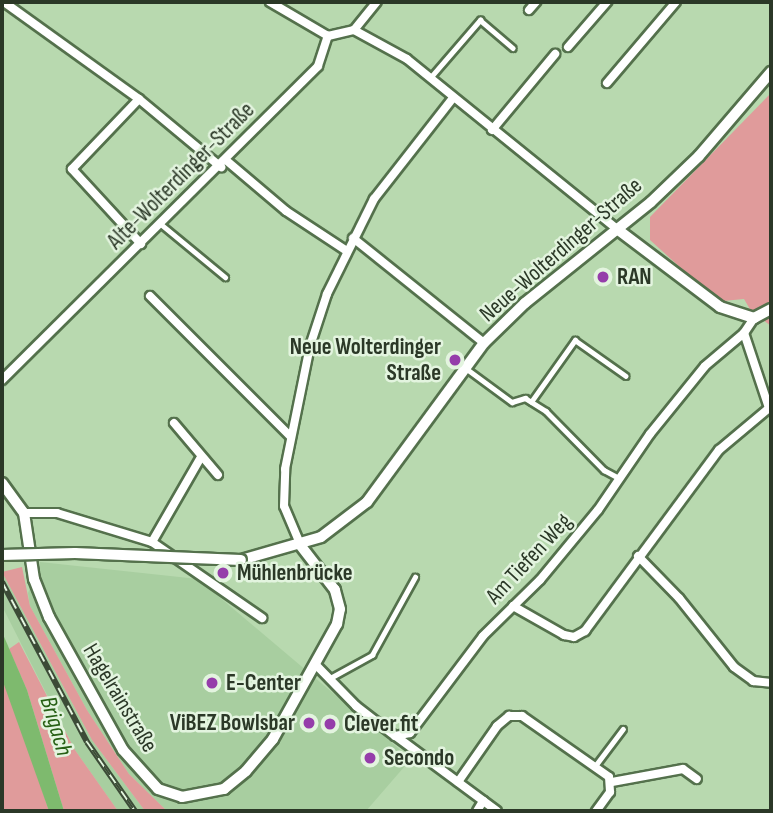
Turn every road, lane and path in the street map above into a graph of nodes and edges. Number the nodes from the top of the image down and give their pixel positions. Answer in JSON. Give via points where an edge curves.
{"nodes":[{"id":1,"x":4,"y":2,"type":"edge"},
{"id":2,"x":270,"y":2,"type":"edge"},
{"id":3,"x":377,"y":2,"type":"edge"},
{"id":4,"x":536,"y":2,"type":"edge"},
{"id":5,"x":607,"y":2,"type":"edge"},
{"id":6,"x":676,"y":2,"type":"edge"},
{"id":7,"x":529,"y":10,"type":"dead end"},
{"id":8,"x":354,"y":30,"type":"junction"},
{"id":9,"x":328,"y":36,"type":"junction"},
{"id":10,"x":568,"y":47,"type":"dead end"},
{"id":11,"x":513,"y":48,"type":"dead end"},
{"id":12,"x":555,"y":54,"type":"dead end"},
{"id":13,"x":771,"y":72,"type":"edge"},
{"id":14,"x":430,"y":78,"type":"junction"},
{"id":15,"x":607,"y":83,"type":"dead end"},
{"id":16,"x":453,"y":98,"type":"junction"},
{"id":17,"x":139,"y":99,"type":"junction"},
{"id":18,"x":492,"y":130,"type":"junction"},
{"id":19,"x":224,"y":164,"type":"junction"},
{"id":20,"x":162,"y":225,"type":"junction"},
{"id":21,"x":617,"y":229,"type":"junction"},
{"id":22,"x":353,"y":238,"type":"junction"},
{"id":23,"x":141,"y":244,"type":"junction"},
{"id":24,"x":347,"y":251,"type":"junction"},
{"id":25,"x":225,"y":277,"type":"dead end"},
{"id":26,"x":150,"y":296,"type":"dead end"},
{"id":27,"x":771,"y":309,"type":"edge"},
{"id":28,"x":754,"y":318,"type":"junction"},
{"id":29,"x":744,"y":333,"type":"junction"},
{"id":30,"x":484,"y":344,"type":"junction"},
{"id":31,"x":464,"y":367,"type":"junction"},
{"id":32,"x":626,"y":376,"type":"dead end"},
{"id":33,"x":2,"y":380,"type":"edge"},
{"id":34,"x":531,"y":402,"type":"junction"},
{"id":35,"x":769,"y":408,"type":"junction"},
{"id":36,"x":771,"y":418,"type":"edge"},
{"id":37,"x":174,"y":424,"type":"dead end"},
{"id":38,"x":290,"y":436,"type":"junction"},
{"id":39,"x":200,"y":459,"type":"junction"},
{"id":40,"x":218,"y":475,"type":"dead end"},
{"id":41,"x":620,"y":479,"type":"junction"},
{"id":42,"x":2,"y":483,"type":"edge"},
{"id":43,"x":24,"y":513,"type":"junction"},
{"id":44,"x":152,"y":542,"type":"junction"},
{"id":45,"x":300,"y":546,"type":"junction"},
{"id":46,"x":2,"y":555,"type":"edge"},
{"id":47,"x":638,"y":556,"type":"junction"},
{"id":48,"x":415,"y":577,"type":"dead end"},
{"id":49,"x":513,"y":606,"type":"junction"},
{"id":50,"x":262,"y":618,"type":"dead end"},
{"id":51,"x":317,"y":666,"type":"junction"},
{"id":52,"x":332,"y":677,"type":"junction"},
{"id":53,"x":771,"y":683,"type":"edge"},
{"id":54,"x":623,"y":729,"type":"dead end"},
{"id":55,"x":395,"y":736,"type":"junction"},
{"id":56,"x":595,"y":766,"type":"junction"},
{"id":57,"x":697,"y":779,"type":"dead end"},
{"id":58,"x":458,"y":782,"type":"junction"},
{"id":59,"x":612,"y":782,"type":"junction"},
{"id":60,"x":483,"y":801,"type":"junction"},
{"id":61,"x":477,"y":811,"type":"edge"},
{"id":62,"x":497,"y":811,"type":"edge"},
{"id":63,"x":596,"y":811,"type":"edge"}],
"edges":[{"from":1,"to":17,"type":"street"},
{"from":2,"to":9,"type":"street"},
{"from":3,"to":8,"type":"street"},
{"from":4,"to":7,"type":"street"},
{"from":5,"to":10,"type":"street"},
{"from":6,"to":15,"type":"street"},
{"from":8,"to":9,"type":"street"},
{"from":8,"to":14,"type":"street","via":[[386,44]]},
{"from":9,"to":19,"type":"street","name":"Alte-Wolterdinger-Straße","via":[[318,66]]},
{"from":11,"to":14,"type":"lane","via":[[480,20]]},
{"from":12,"to":18,"type":"street"},
{"from":13,"to":21,"type":"main road","name":"Neue-Wolterdinger-Straße","via":[[699,156]]},
{"from":14,"to":16,"type":"street"},
{"from":16,"to":18,"type":"street"},
{"from":16,"to":22,"type":"street","via":[[403,158]]},
{"from":17,"to":19,"type":"street"},
{"from":17,"to":23,"type":"street","via":[[72,169]]},
{"from":18,"to":21,"type":"street"},
{"from":19,"to":20,"type":"street","name":"Alte-Wolterdinger-Straße"},
{"from":19,"to":24,"type":"street"},
{"from":20,"to":23,"type":"street","name":"Alte-Wolterdinger-Straße"},
{"from":20,"to":25,"type":"lane"},
{"from":21,"to":28,"type":"main road","via":[[720,307]]},
{"from":21,"to":30,"type":"main road","name":"Neue-Wolterdinger-Straße","via":[[525,303]]},
{"from":22,"to":24,"type":"street"},
{"from":22,"to":30,"type":"street"},
{"from":23,"to":33,"type":"street","name":"Alte-Wolterdinger-Straße"},
{"from":24,"to":38,"type":"street","via":[[310,346]]},
{"from":26,"to":38,"type":"street"},
{"from":27,"to":28,"type":"main road"},
{"from":28,"to":29,"type":"street","name":"Am Tiefen Weg"},
{"from":29,"to":35,"type":"street"},
{"from":29,"to":41,"type":"street","name":"Am Tiefen Weg","via":[[705,366]]},
{"from":30,"to":31,"type":"main road","name":"Neue-Wolterdinger-Straße"},
{"from":31,"to":34,"type":"lane","via":[[512,402],[525,398]]},
{"from":31,"to":45,"type":"main road","name":"Neue-Wolterdinger-Straße","via":[[367,502],[337,528]]},
{"from":32,"to":34,"type":"lane","via":[[575,340]]},
{"from":34,"to":41,"type":"lane"},
{"from":35,"to":36,"type":"street"},
{"from":35,"to":47,"type":"street","via":[[719,450]]},
{"from":37,"to":39,"type":"street"},
{"from":38,"to":45,"type":"street","via":[[284,506]]},
{"from":39,"to":40,"type":"street"},
{"from":39,"to":44,"type":"street"},
{"from":41,"to":49,"type":"street","name":"Am Tiefen Weg","via":[[564,552]]},
{"from":42,"to":43,"type":"main road","name":"Hagelrainstraße"},
{"from":43,"to":44,"type":"street","via":[[57,513]]},
{"from":43,"to":51,"type":"main road","name":"Hagelrainstraße","via":[[34,579],[49,617],[123,750],[158,789],[182,797],[205,795],[239,778],[273,739]]},
{"from":44,"to":50,"type":"street"},
{"from":45,"to":46,"type":"main road","name":"Neue-Wolterdinger-Straße","bridge":true,"via":[[242,560],[75,552]]},
{"from":45,"to":51,"type":"main road","name":"Hagelrainstraße","via":[[340,602],[337,624]]},
{"from":47,"to":49,"type":"street","via":[[585,631],[574,637]]},
{"from":47,"to":53,"type":"street","via":[[680,598],[734,667],[753,681]]},
{"from":48,"to":52,"type":"lane","via":[[372,655]]},
{"from":49,"to":55,"type":"street","name":"Am Tiefen Weg","via":[[483,636],[420,723],[410,733]]},
{"from":51,"to":52,"type":"street"},
{"from":52,"to":55,"type":"street","via":[[356,706]]},
{"from":54,"to":56,"type":"lane"},
{"from":55,"to":58,"type":"street"},
{"from":56,"to":58,"type":"street","via":[[516,715],[497,726]]},
{"from":56,"to":59,"type":"street"},
{"from":57,"to":59,"type":"street","via":[[683,769]]},
{"from":58,"to":60,"type":"street"},
{"from":59,"to":63,"type":"street"},
{"from":60,"to":61,"type":"street"},
{"from":60,"to":62,"type":"street"}]}
